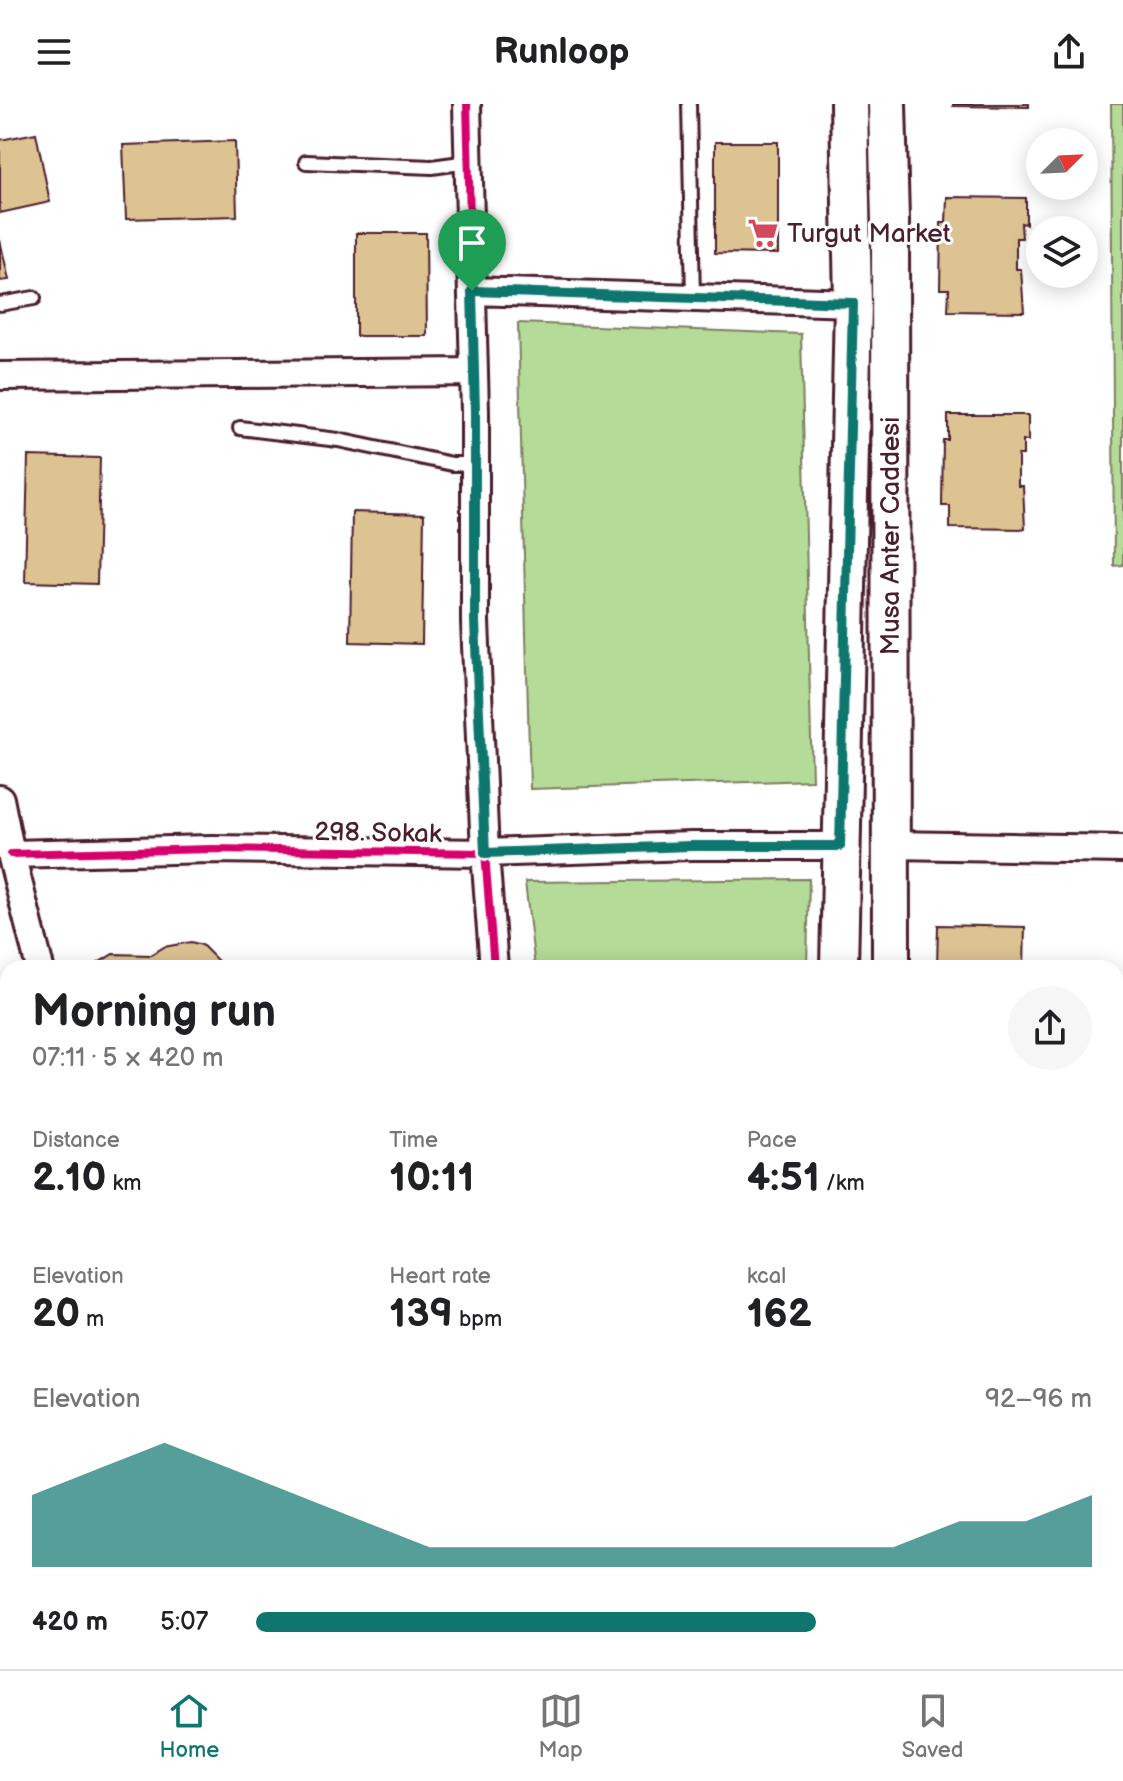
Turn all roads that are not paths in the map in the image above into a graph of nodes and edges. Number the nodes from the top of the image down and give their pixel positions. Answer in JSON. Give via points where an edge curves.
{"nodes":[{"id":1,"x":467,"y":104,"type":"edge"},
{"id":2,"x":689,"y":104,"type":"edge"},
{"id":3,"x":849,"y":104,"type":"edge"},
{"id":4,"x":887,"y":104,"type":"edge"},
{"id":5,"x":306,"y":162,"type":"dead end"},
{"id":6,"x":468,"y":162,"type":"junction"},
{"id":7,"x":472,"y":291,"type":"junction"},
{"id":8,"x":34,"y":298,"type":"dead end"},
{"id":9,"x":693,"y":298,"type":"junction"},
{"id":10,"x":853,"y":303,"type":"junction"},
{"id":11,"x":0,"y":304,"type":"edge"},
{"id":12,"x":474,"y":372,"type":"junction"},
{"id":13,"x":0,"y":376,"type":"edge"},
{"id":14,"x":240,"y":428,"type":"dead end"},
{"id":15,"x":475,"y":464,"type":"junction"},
{"id":16,"x":0,"y":799,"type":"edge"},
{"id":17,"x":890,"y":845,"type":"junction"},
{"id":18,"x":840,"y":846,"type":"junction"},
{"id":19,"x":1123,"y":849,"type":"edge"},
{"id":20,"x":485,"y":853,"type":"junction"},
{"id":21,"x":11,"y":854,"type":"junction"},
{"id":22,"x":38,"y":960,"type":"edge"},
{"id":23,"x":493,"y":960,"type":"edge"},
{"id":24,"x":839,"y":960,"type":"edge"},
{"id":25,"x":891,"y":960,"type":"edge"}],
"edges":[{"from":1,"to":6,"type":"street"},
{"from":2,"to":9,"type":"lane"},
{"from":3,"to":10,"type":"main road","name":"Musa Anter Caddesi"},
{"from":4,"to":17,"type":"main road","name":"Musa Anter Caddesi"},
{"from":5,"to":6,"type":"lane","via":[[432,167]]},
{"from":6,"to":7,"type":"street"},
{"from":7,"to":9,"type":"street"},
{"from":7,"to":12,"type":"street"},
{"from":8,"to":11,"type":"lane"},
{"from":9,"to":10,"type":"street"},
{"from":10,"to":18,"type":"main road","name":"Musa Anter Caddesi"},
{"from":12,"to":13,"type":"street"},
{"from":12,"to":15,"type":"street"},
{"from":14,"to":15,"type":"lane"},
{"from":15,"to":20,"type":"street","via":[[475,622]]},
{"from":16,"to":21,"type":"street"},
{"from":17,"to":19,"type":"street"},
{"from":17,"to":25,"type":"main road","name":"Musa Anter Caddesi"},
{"from":18,"to":20,"type":"street","name":"298. Sokak"},
{"from":18,"to":24,"type":"main road","name":"Musa Anter Caddesi"},
{"from":20,"to":21,"type":"street","name":"298. Sokak","via":[[211,849]]},
{"from":20,"to":23,"type":"street"},
{"from":21,"to":22,"type":"street"}]}
